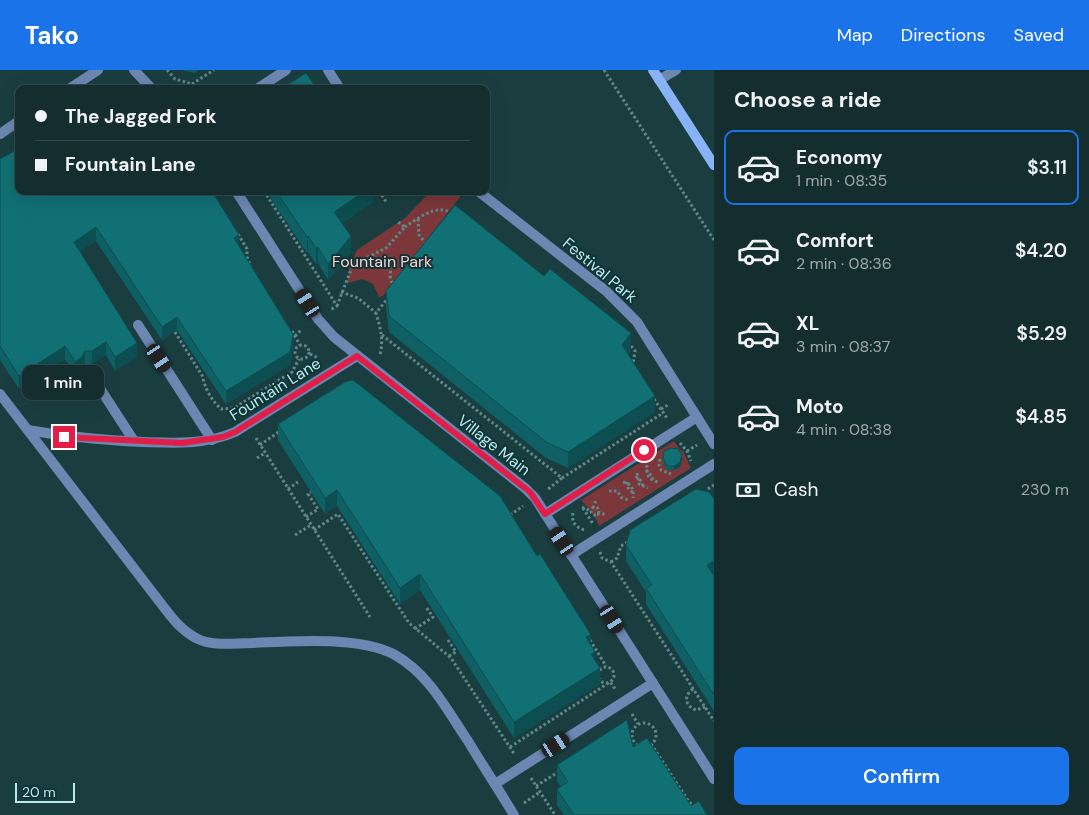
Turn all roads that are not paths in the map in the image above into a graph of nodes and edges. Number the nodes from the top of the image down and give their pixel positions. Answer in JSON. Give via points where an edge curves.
{"nodes":[{"id":1,"x":98,"y":70,"type":"edge"},
{"id":2,"x":134,"y":70,"type":"edge"},
{"id":3,"x":286,"y":70,"type":"edge"},
{"id":4,"x":328,"y":70,"type":"edge"},
{"id":5,"x":653,"y":70,"type":"edge"},
{"id":6,"x":676,"y":70,"type":"edge"},
{"id":7,"x":659,"y":80,"type":"junction"},
{"id":8,"x":75,"y":85,"type":"edge"},
{"id":9,"x":148,"y":85,"type":"edge"},
{"id":10,"x":263,"y":85,"type":"edge"},
{"id":11,"x":337,"y":85,"type":"edge"},
{"id":12,"x":15,"y":124,"type":"edge"},
{"id":13,"x":0,"y":134,"type":"edge"},
{"id":14,"x":714,"y":165,"type":"edge"},
{"id":15,"x":239,"y":195,"type":"edge"},
{"id":16,"x":483,"y":195,"type":"edge"},
{"id":17,"x":138,"y":324,"type":"dead end"},
{"id":18,"x":357,"y":356,"type":"junction"},
{"id":19,"x":88,"y":370,"type":"dead end"},
{"id":20,"x":0,"y":394,"type":"edge"},
{"id":21,"x":697,"y":417,"type":"junction"},
{"id":22,"x":28,"y":430,"type":"junction"},
{"id":23,"x":212,"y":440,"type":"junction"},
{"id":24,"x":134,"y":442,"type":"junction"},
{"id":25,"x":714,"y":444,"type":"edge"},
{"id":26,"x":714,"y":464,"type":"edge"},
{"id":27,"x":545,"y":514,"type":"junction"},
{"id":28,"x":571,"y":555,"type":"junction"},
{"id":29,"x":653,"y":683,"type":"junction"},
{"id":30,"x":714,"y":779,"type":"edge"},
{"id":31,"x":495,"y":784,"type":"junction"},
{"id":32,"x":514,"y":815,"type":"edge"}],
"edges":[{"from":1,"to":8,"type":"street"},
{"from":2,"to":9,"type":"street"},
{"from":3,"to":10,"type":"street"},
{"from":4,"to":11,"type":"street"},
{"from":5,"to":7,"type":"street"},
{"from":6,"to":7,"type":"street"},
{"from":7,"to":14,"type":"street"},
{"from":12,"to":13,"type":"street"},
{"from":15,"to":18,"type":"street","name":"Village Main","via":[[318,319]]},
{"from":16,"to":21,"type":"street","name":"Festival Park","via":[[628,311]]},
{"from":17,"to":23,"type":"street"},
{"from":18,"to":23,"type":"street","name":"Fountain Lane","via":[[235,432]]},
{"from":18,"to":27,"type":"street","name":"Village Main","via":[[530,492]]},
{"from":19,"to":24,"type":"street"},
{"from":20,"to":22,"type":"street"},
{"from":21,"to":25,"type":"street","name":"Festival Park"},
{"from":21,"to":27,"type":"street"},
{"from":22,"to":24,"type":"street","name":"Fountain Lane","via":[[80,439]]},
{"from":22,"to":31,"type":"street","via":[[186,632],[212,642],[347,643],[394,655],[418,673],[436,693]]},
{"from":23,"to":24,"type":"street","name":"Fountain Lane"},
{"from":26,"to":28,"type":"street"},
{"from":27,"to":28,"type":"street","name":"Village Main"},
{"from":28,"to":29,"type":"street","name":"Village Main"},
{"from":29,"to":30,"type":"street","name":"Village Main"},
{"from":29,"to":31,"type":"street"},
{"from":31,"to":32,"type":"street"}]}
